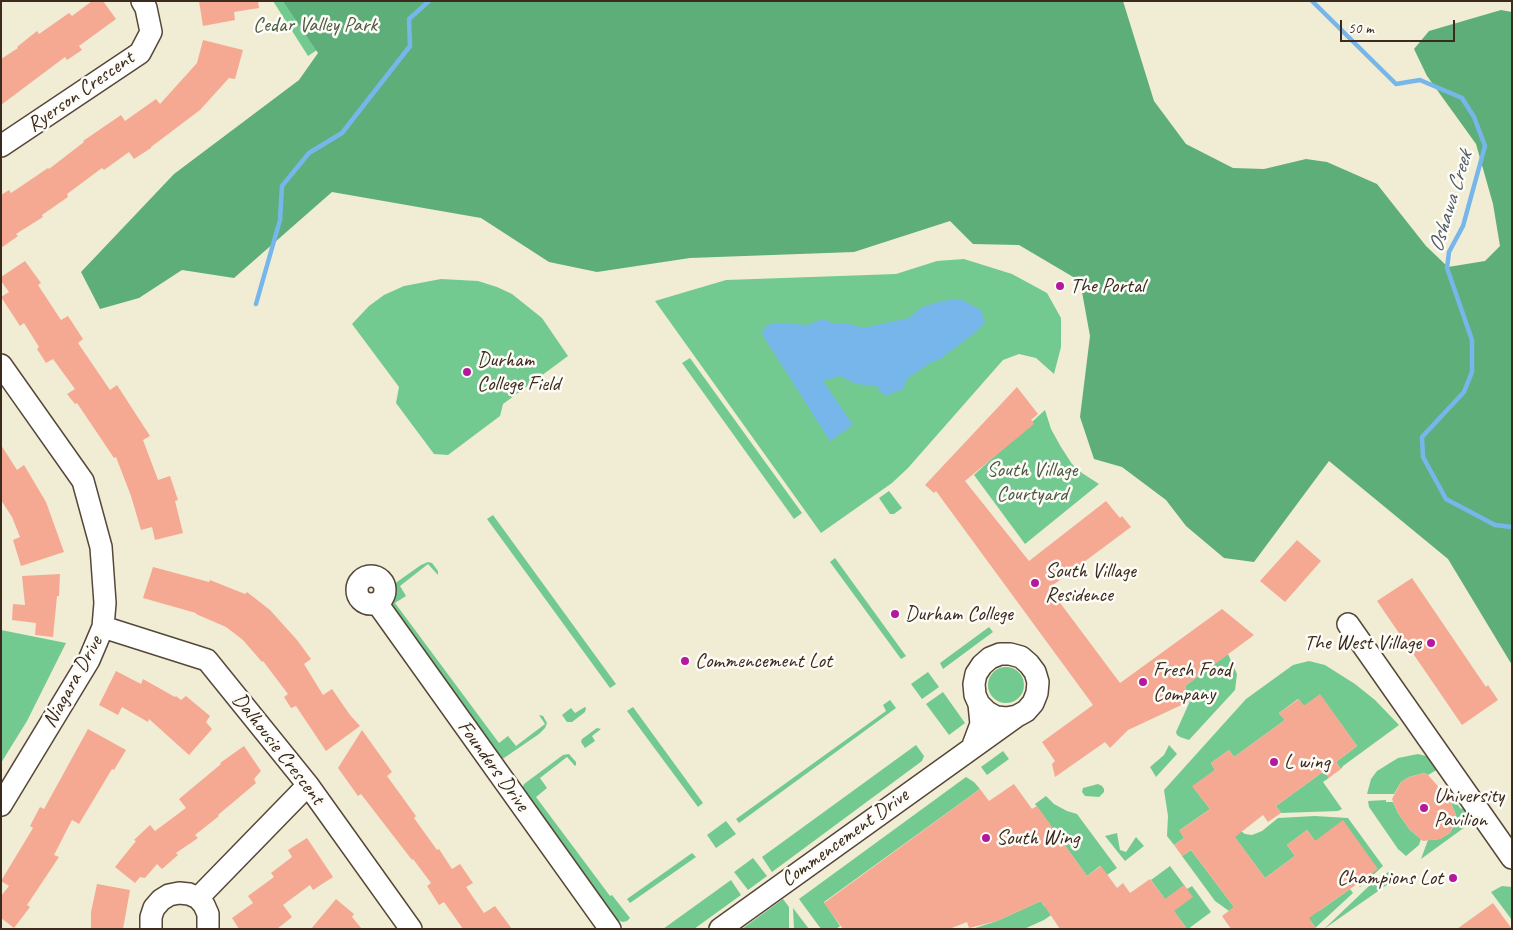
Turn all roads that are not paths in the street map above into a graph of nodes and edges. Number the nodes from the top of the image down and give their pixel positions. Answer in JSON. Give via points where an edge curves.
{"nodes":[{"id":1,"x":142,"y":1,"type":"edge"},
{"id":2,"x":1,"y":146,"type":"edge"},
{"id":3,"x":1,"y":365,"type":"edge"},
{"id":4,"x":377,"y":603,"type":"dead end"},
{"id":5,"x":1348,"y":624,"type":"dead end"},
{"id":6,"x":103,"y":627,"type":"junction"},
{"id":7,"x":979,"y":704,"type":"junction"},
{"id":8,"x":1017,"y":716,"type":"junction"},
{"id":9,"x":972,"y":748,"type":"junction"},
{"id":10,"x":308,"y":785,"type":"junction"},
{"id":11,"x":1,"y":804,"type":"edge"},
{"id":12,"x":1512,"y":858,"type":"edge"},
{"id":13,"x":198,"y":898,"type":"junction"},
{"id":14,"x":151,"y":929,"type":"edge"},
{"id":15,"x":208,"y":929,"type":"edge"},
{"id":16,"x":411,"y":929,"type":"edge"},
{"id":17,"x":610,"y":929,"type":"edge"},
{"id":18,"x":720,"y":929,"type":"edge"}],
"edges":[{"from":1,"to":2,"type":"street","name":"Ryerson Crescent","via":[[151,32],[140,53]]},
{"from":3,"to":6,"type":"street","name":"Niagara Drive","via":[[83,481],[101,547],[105,603]]},
{"from":4,"to":17,"type":"street","name":"Founders Drive"},
{"from":5,"to":12,"type":"street"},
{"from":6,"to":10,"type":"street","name":"Dalhousie Crescent","via":[[207,660]]},
{"from":6,"to":11,"type":"street","name":"Niagara Drive","via":[[89,660]]},
{"from":7,"to":8,"type":"street","via":[[996,717]]},
{"from":7,"to":8,"type":"street","name":"Commencement Drive","via":[[974,684],[982,665],[1000,654],[1021,657],[1035,672],[1038,682],[1033,703]]},
{"from":7,"to":9,"type":"street","name":"Commencement Drive","via":[[981,724]]},
{"from":8,"to":9,"type":"street","name":"Commencement Drive"},
{"from":9,"to":18,"type":"street","name":"Commencement Drive"},
{"from":10,"to":13,"type":"street"},
{"from":10,"to":16,"type":"street","name":"Dalhousie Crescent"},
{"from":13,"to":14,"type":"street","via":[[179,893],[160,900],[151,917]]},
{"from":13,"to":15,"type":"street","via":[[208,914]]}]}
